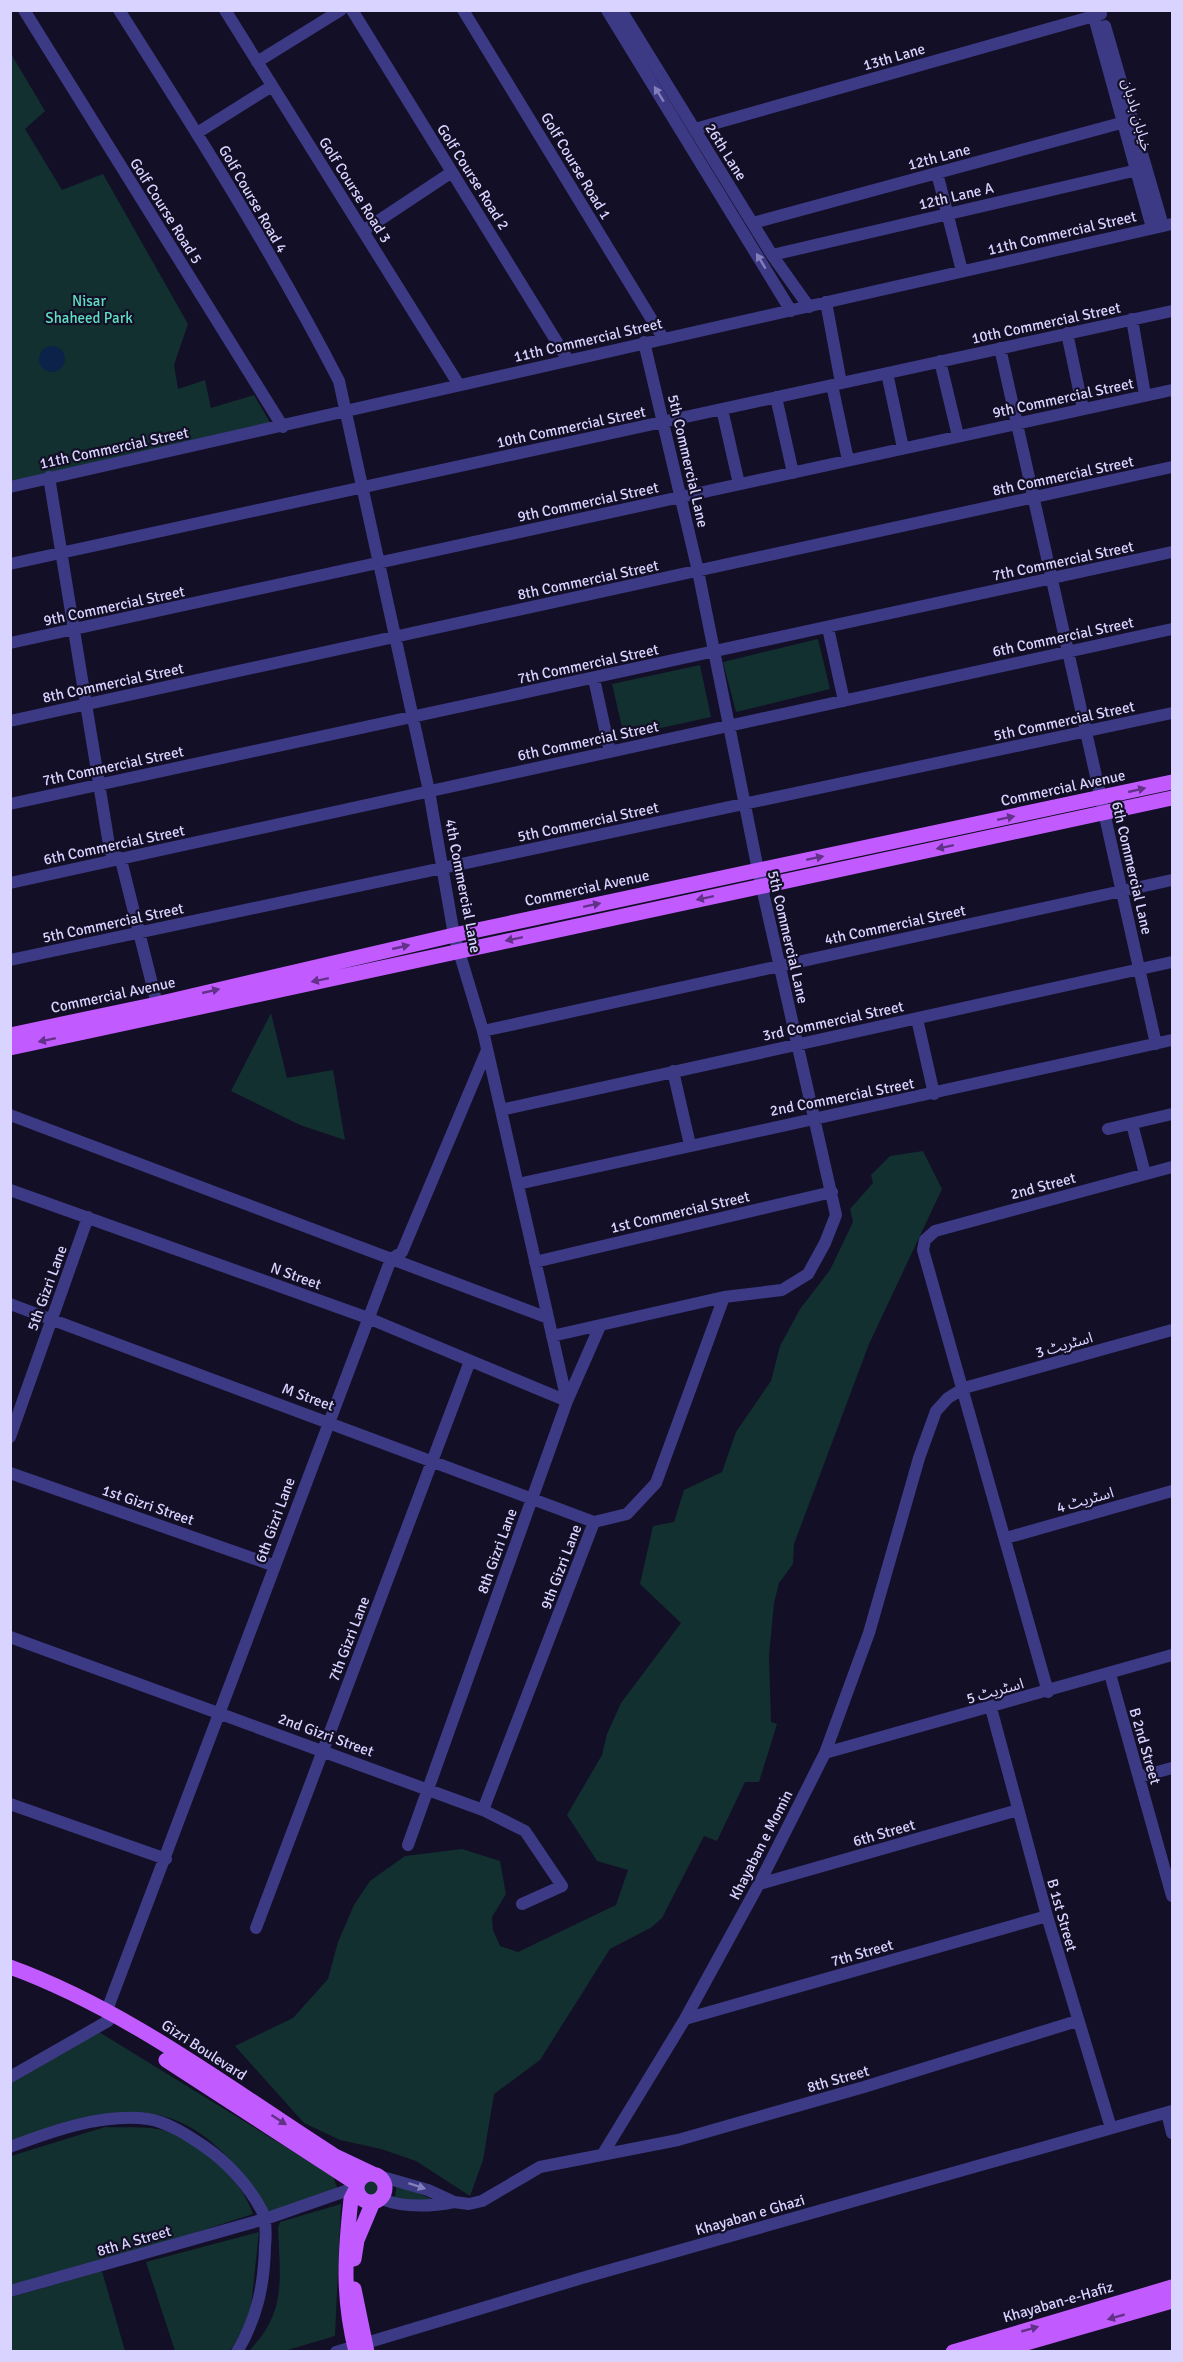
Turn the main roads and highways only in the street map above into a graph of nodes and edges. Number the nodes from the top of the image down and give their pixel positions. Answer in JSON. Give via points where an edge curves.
{"nodes":[{"id":1,"x":1173,"y":782,"type":"edge"},
{"id":2,"x":1173,"y":798,"type":"edge"},
{"id":3,"x":1103,"y":806,"type":"junction"},
{"id":4,"x":10,"y":1035,"type":"edge"},
{"id":5,"x":10,"y":1048,"type":"edge"},
{"id":6,"x":10,"y":1967,"type":"edge"},
{"id":7,"x":10,"y":1977,"type":"edge"},
{"id":8,"x":108,"y":2015,"type":"junction"},
{"id":9,"x":376,"y":2175,"type":"junction"},
{"id":10,"x":357,"y":2187,"type":"junction"},
{"id":11,"x":377,"y":2201,"type":"junction"},
{"id":12,"x":1173,"y":2287,"type":"edge"},
{"id":13,"x":1173,"y":2301,"type":"edge"},
{"id":14,"x":361,"y":2348,"type":"edge"},
{"id":15,"x":953,"y":2352,"type":"edge"},
{"id":16,"x":995,"y":2352,"type":"edge"}],
"edges":[{"from":3,"to":1,"type":"main road","name":"Commercial Avenue","one_way":true},
{"from":2,"to":3,"type":"main road","name":"Commercial Avenue"},
{"from":4,"to":3,"type":"main road","name":"Commercial Avenue","one_way":true,"via":[[758,870]]},
{"from":3,"to":5,"type":"main road","name":"Commercial Avenue","one_way":true,"via":[[762,886]]},
{"from":6,"to":8,"type":"main road","name":"Gizri Boulevard","via":[[55,1983]]},
{"from":7,"to":8,"type":"main road","name":"Gizri Boulevard"},
{"from":8,"to":9,"type":"main road","name":"Gizri Boulevard","one_way":true,"via":[[335,2156]]},
{"from":8,"to":10,"type":"main road","name":"Gizri Boulevard"},
{"from":9,"to":10,"type":"main road","via":[[363,2176]]},
{"from":9,"to":11,"type":"main road","via":[[385,2189]]},
{"from":10,"to":11,"type":"main road","via":[[362,2199]]},
{"from":10,"to":14,"type":"main road","via":[[351,2199],[344,2281],[347,2313]]},
{"from":11,"to":14,"type":"main road","via":[[357,2240],[353,2265]]},
{"from":15,"to":12,"type":"main road","name":"Khayaban-e-Hafiz","one_way":true},
{"from":13,"to":16,"type":"main road","name":"Khayaban-e-Hafiz","one_way":true}]}
